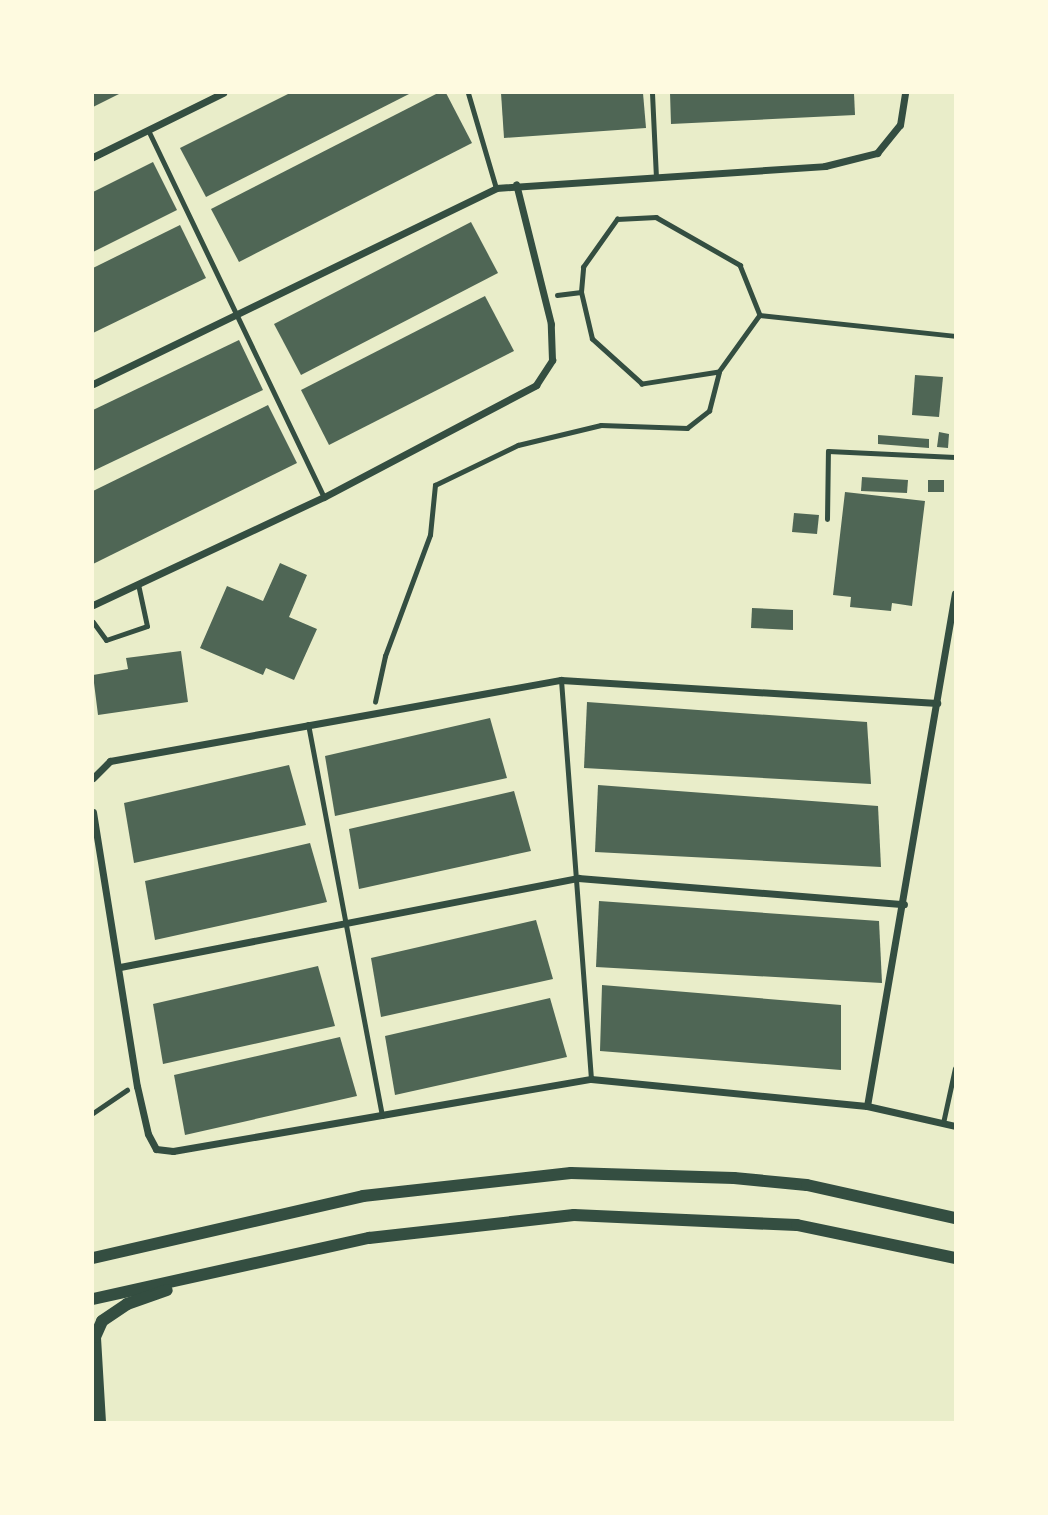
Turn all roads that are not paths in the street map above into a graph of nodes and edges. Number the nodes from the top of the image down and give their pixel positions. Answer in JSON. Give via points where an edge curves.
{"nodes":[{"id":1,"x":223,"y":93,"type":"edge"},
{"id":2,"x":468,"y":93,"type":"edge"},
{"id":3,"x":652,"y":93,"type":"edge"},
{"id":4,"x":905,"y":93,"type":"edge"},
{"id":5,"x":148,"y":131,"type":"junction"},
{"id":6,"x":93,"y":158,"type":"edge"},
{"id":7,"x":656,"y":178,"type":"junction"},
{"id":8,"x":516,"y":184,"type":"junction"},
{"id":9,"x":496,"y":188,"type":"junction"},
{"id":10,"x":233,"y":313,"type":"junction"},
{"id":11,"x":93,"y":384,"type":"edge"},
{"id":12,"x":955,"y":457,"type":"edge"},
{"id":13,"x":324,"y":498,"type":"junction"},
{"id":14,"x":827,"y":519,"type":"dead end"},
{"id":15,"x":138,"y":584,"type":"junction"},
{"id":16,"x":955,"y":593,"type":"edge"},
{"id":17,"x":93,"y":605,"type":"edge"},
{"id":18,"x":93,"y":622,"type":"edge"},
{"id":19,"x":561,"y":680,"type":"junction"},
{"id":20,"x":937,"y":703,"type":"junction"},
{"id":21,"x":308,"y":724,"type":"junction"},
{"id":22,"x":93,"y":776,"type":"edge"},
{"id":23,"x":93,"y":812,"type":"edge"},
{"id":24,"x":578,"y":878,"type":"junction"},
{"id":25,"x":904,"y":904,"type":"junction"},
{"id":26,"x":344,"y":921,"type":"junction"},
{"id":27,"x":120,"y":967,"type":"junction"},
{"id":28,"x":955,"y":1068,"type":"edge"},
{"id":29,"x":591,"y":1079,"type":"junction"},
{"id":30,"x":867,"y":1106,"type":"junction"},
{"id":31,"x":383,"y":1116,"type":"junction"},
{"id":32,"x":943,"y":1123,"type":"junction"},
{"id":33,"x":955,"y":1126,"type":"edge"},
{"id":34,"x":955,"y":1217,"type":"edge"},
{"id":35,"x":93,"y":1258,"type":"edge"},
{"id":36,"x":955,"y":1258,"type":"edge"},
{"id":37,"x":213,"y":1273,"type":"junction"},
{"id":38,"x":93,"y":1299,"type":"edge"},
{"id":39,"x":93,"y":1405,"type":"edge"},
{"id":40,"x":99,"y":1422,"type":"edge"}],
"edges":[{"from":1,"to":5,"type":"street"},
{"from":2,"to":9,"type":"lane"},
{"from":3,"to":7,"type":"lane"},
{"from":4,"to":7,"type":"street","via":[[900,125],[877,153],[825,166]]},
{"from":5,"to":6,"type":"street"},
{"from":5,"to":10,"type":"lane"},
{"from":7,"to":8,"type":"street"},
{"from":8,"to":9,"type":"street"},
{"from":8,"to":13,"type":"street","via":[[551,324],[552,360],[536,385]]},
{"from":9,"to":10,"type":"street"},
{"from":10,"to":11,"type":"street"},
{"from":10,"to":13,"type":"lane"},
{"from":12,"to":14,"type":"lane","via":[[828,451]]},
{"from":13,"to":15,"type":"street"},
{"from":15,"to":17,"type":"street"},
{"from":15,"to":18,"type":"lane","via":[[147,626],[106,640]]},
{"from":16,"to":20,"type":"street"},
{"from":19,"to":20,"type":"street"},
{"from":19,"to":21,"type":"street"},
{"from":19,"to":24,"type":"lane"},
{"from":20,"to":25,"type":"street"},
{"from":21,"to":22,"type":"street","via":[[110,761]]},
{"from":21,"to":26,"type":"lane"},
{"from":23,"to":27,"type":"street"},
{"from":24,"to":25,"type":"street"},
{"from":24,"to":26,"type":"street"},
{"from":24,"to":29,"type":"lane"},
{"from":25,"to":30,"type":"street"},
{"from":26,"to":27,"type":"street"},
{"from":26,"to":31,"type":"lane"},
{"from":27,"to":31,"type":"street","via":[[137,1086],[151,1142],[164,1151]]},
{"from":28,"to":32,"type":"lane"},
{"from":29,"to":30,"type":"street"},
{"from":29,"to":31,"type":"street"},
{"from":30,"to":32,"type":"street"},
{"from":32,"to":33,"type":"street"},
{"from":34,"to":35,"type":"street","via":[[807,1185],[571,1173],[363,1196]]},
{"from":36,"to":37,"type":"street","via":[[797,1225],[574,1215],[369,1238]]},
{"from":37,"to":38,"type":"street"},
{"from":37,"to":40,"type":"street","via":[[127,1304],[102,1321],[95,1337]]},
{"from":39,"to":40,"type":"street"}]}
